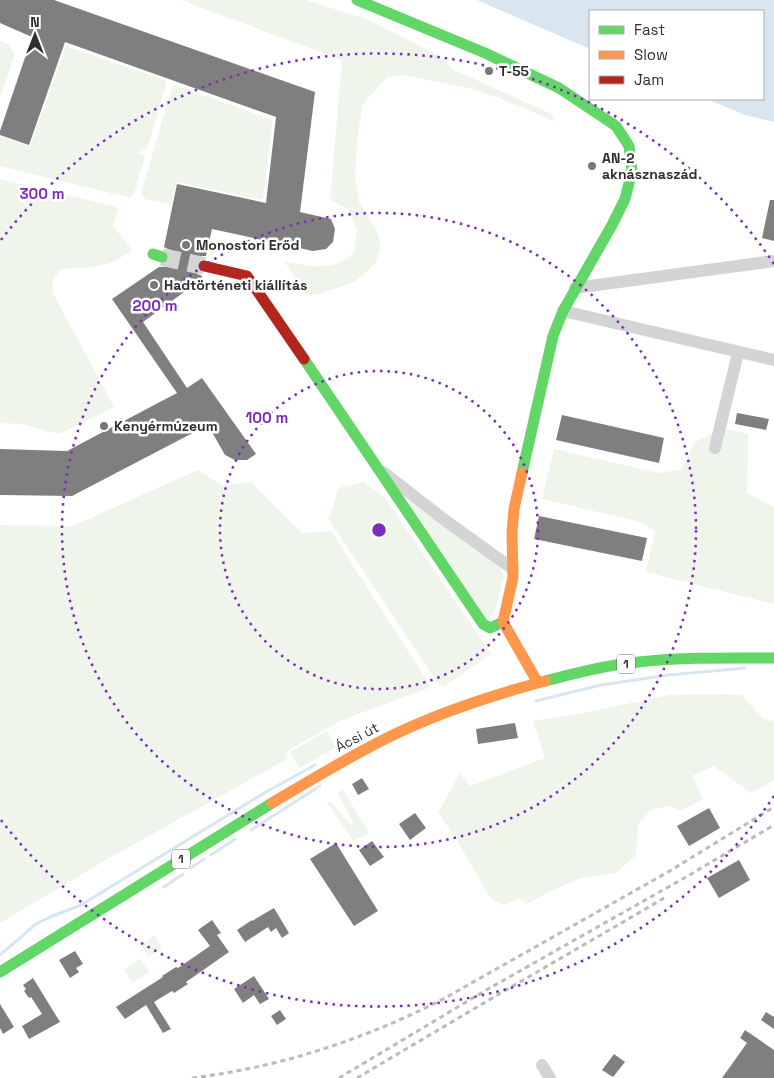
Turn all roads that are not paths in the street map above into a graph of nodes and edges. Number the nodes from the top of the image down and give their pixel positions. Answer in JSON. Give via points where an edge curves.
{"nodes":[{"id":1,"x":357,"y":0,"type":"edge"},
{"id":2,"x":774,"y":262,"type":"edge"},
{"id":3,"x":204,"y":266,"type":"tunnel mouth"},
{"id":4,"x":575,"y":288,"type":"junction"},
{"id":5,"x":563,"y":311,"type":"junction"},
{"id":6,"x":738,"y":353,"type":"junction"},
{"id":7,"x":774,"y":360,"type":"edge"},
{"id":8,"x":714,"y":448,"type":"dead end"},
{"id":9,"x":378,"y":467,"type":"junction"},
{"id":10,"x":415,"y":496,"type":"junction"},
{"id":11,"x":404,"y":509,"type":"junction"},
{"id":12,"x":513,"y":569,"type":"junction"},
{"id":13,"x":503,"y":622,"type":"junction"},
{"id":14,"x":774,"y":658,"type":"edge"},
{"id":15,"x":538,"y":684,"type":"junction"},
{"id":16,"x":0,"y":972,"type":"edge"},
{"id":17,"x":542,"y":1065,"type":"dead end"},
{"id":18,"x":550,"y":1078,"type":"edge"}],
"edges":[{"from":1,"to":4,"type":"street","via":[[485,53],[559,88],[616,126],[629,146],[632,171],[625,198],[612,225]]},
{"from":2,"to":4,"type":"street"},
{"from":3,"to":9,"type":"street","via":[[247,276]]},
{"from":4,"to":5,"type":"street"},
{"from":5,"to":6,"type":"street"},
{"from":5,"to":12,"type":"street","via":[[554,336],[514,508]]},
{"from":6,"to":7,"type":"street"},
{"from":6,"to":8,"type":"street"},
{"from":9,"to":10,"type":"street"},
{"from":9,"to":11,"type":"street"},
{"from":10,"to":11,"type":"street","via":[[407,500]]},
{"from":10,"to":12,"type":"street"},
{"from":11,"to":13,"type":"street","via":[[483,624],[490,628]]},
{"from":12,"to":13,"type":"street"},
{"from":13,"to":15,"type":"street"},
{"from":14,"to":15,"type":"street","name":"Ácsi út","number":"1","via":[[640,662],[588,670]]},
{"from":15,"to":16,"type":"street","name":"Ácsi út","number":"1","via":[[461,707],[365,749],[237,824]]},
{"from":17,"to":18,"type":"street"}]}
